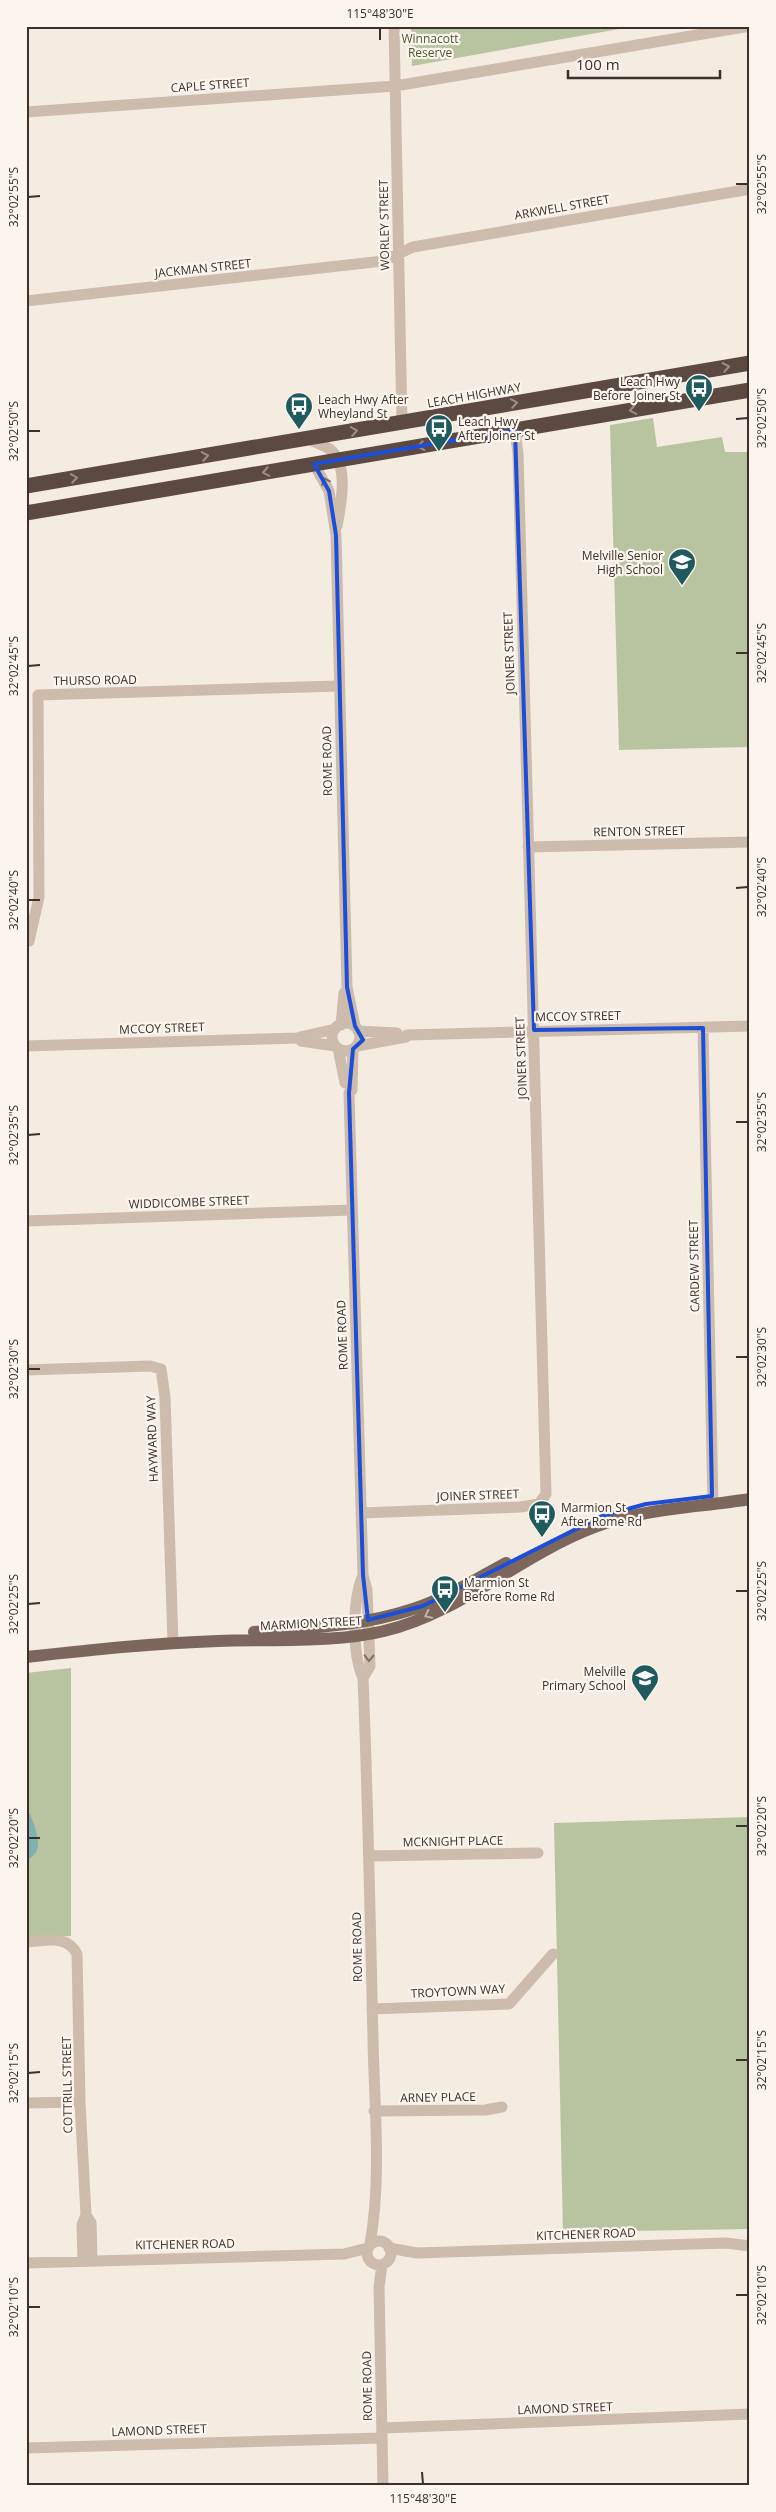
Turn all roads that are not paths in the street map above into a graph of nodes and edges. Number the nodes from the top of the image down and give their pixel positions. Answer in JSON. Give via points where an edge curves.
{"nodes":[{"id":1,"x":394,"y":26,"type":"edge"},
{"id":2,"x":750,"y":26,"type":"edge"},
{"id":3,"x":395,"y":86,"type":"junction"},
{"id":4,"x":26,"y":112,"type":"edge"},
{"id":5,"x":750,"y":189,"type":"edge"},
{"id":6,"x":398,"y":256,"type":"junction"},
{"id":7,"x":383,"y":261,"type":"joint"},
{"id":8,"x":26,"y":301,"type":"edge"},
{"id":9,"x":750,"y":363,"type":"edge"},
{"id":10,"x":750,"y":390,"type":"edge"},
{"id":11,"x":402,"y":422,"type":"junction"},
{"id":12,"x":515,"y":430,"type":"junction"},
{"id":13,"x":306,"y":438,"type":"junction"},
{"id":14,"x":338,"y":460,"type":"junction"},
{"id":15,"x":314,"y":464,"type":"junction"},
{"id":16,"x":26,"y":486,"type":"edge"},
{"id":17,"x":26,"y":513,"type":"edge"},
{"id":18,"x":336,"y":535,"type":"junction"},
{"id":19,"x":339,"y":686,"type":"junction"},
{"id":20,"x":750,"y":842,"type":"edge"},
{"id":21,"x":528,"y":847,"type":"junction"},
{"id":22,"x":29,"y":941,"type":"dead end"},
{"id":23,"x":347,"y":987,"type":"junction"},
{"id":24,"x":750,"y":1026,"type":"edge"},
{"id":25,"x":338,"y":1027,"type":"junction"},
{"id":26,"x":703,"y":1028,"type":"junction"},
{"id":27,"x":356,"y":1029,"type":"junction"},
{"id":28,"x":534,"y":1030,"type":"junction"},
{"id":29,"x":407,"y":1035,"type":"junction"},
{"id":30,"x":299,"y":1038,"type":"junction"},
{"id":31,"x":26,"y":1046,"type":"edge"},
{"id":32,"x":337,"y":1047,"type":"junction"},
{"id":33,"x":355,"y":1047,"type":"junction"},
{"id":34,"x":349,"y":1093,"type":"junction"},
{"id":35,"x":352,"y":1210,"type":"junction"},
{"id":36,"x":26,"y":1221,"type":"edge"},
{"id":37,"x":26,"y":1370,"type":"edge"},
{"id":38,"x":750,"y":1491,"type":"edge"},
{"id":39,"x":750,"y":1499,"type":"edge"},
{"id":40,"x":712,"y":1500,"type":"junction"},
{"id":41,"x":361,"y":1513,"type":"junction"},
{"id":42,"x":362,"y":1621,"type":"junction"},
{"id":43,"x":363,"y":1635,"type":"junction"},
{"id":44,"x":173,"y":1639,"type":"junction"},
{"id":45,"x":26,"y":1650,"type":"edge"},
{"id":46,"x":26,"y":1657,"type":"edge"},
{"id":47,"x":538,"y":1853,"type":"dead end"},
{"id":48,"x":369,"y":1856,"type":"junction"},
{"id":49,"x":26,"y":1942,"type":"edge"},
{"id":50,"x":553,"y":1954,"type":"dead end"},
{"id":51,"x":372,"y":2008,"type":"junction"},
{"id":52,"x":80,"y":2102,"type":"junction"},
{"id":53,"x":26,"y":2103,"type":"edge"},
{"id":54,"x":502,"y":2107,"type":"dead end"},
{"id":55,"x":374,"y":2111,"type":"junction"},
{"id":56,"x":376,"y":2216,"type":"junction"},
{"id":57,"x":750,"y":2239,"type":"edge"},
{"id":58,"x":726,"y":2243,"type":"junction"},
{"id":59,"x":386,"y":2245,"type":"junction"},
{"id":60,"x":369,"y":2246,"type":"junction"},
{"id":61,"x":750,"y":2246,"type":"edge"},
{"id":62,"x":417,"y":2253,"type":"junction"},
{"id":63,"x":344,"y":2254,"type":"junction"},
{"id":64,"x":88,"y":2260,"type":"junction"},
{"id":65,"x":378,"y":2262,"type":"junction"},
{"id":66,"x":26,"y":2263,"type":"edge"},
{"id":67,"x":750,"y":2414,"type":"edge"},
{"id":68,"x":382,"y":2433,"type":"junction"},
{"id":69,"x":26,"y":2448,"type":"edge"},
{"id":70,"x":383,"y":2486,"type":"edge"}],
"edges":[{"from":1,"to":3,"type":"street","name":"WORLEY STREET"},
{"from":2,"to":3,"type":"street","name":"CAPLE STREET"},
{"from":3,"to":4,"type":"street","name":"CAPLE STREET"},
{"from":3,"to":6,"type":"street","name":"WORLEY STREET"},
{"from":5,"to":6,"type":"street","name":"ARKWELL STREET","via":[[413,247]]},
{"from":6,"to":7,"type":"street","name":"ARKWELL STREET"},
{"from":6,"to":11,"type":"street","name":"WORLEY STREET"},
{"from":7,"to":8,"type":"street","name":"JACKMAN STREET"},
{"from":11,"to":9,"type":"highway","name":"LEACH HIGHWAY","one_way":true},
{"from":10,"to":12,"type":"highway","one_way":true},
{"from":13,"to":11,"type":"highway","name":"LEACH HIGHWAY","one_way":true},
{"from":12,"to":14,"type":"highway","one_way":true},
{"from":12,"to":21,"type":"street","name":"JOINER STREET"},
{"from":13,"to":14,"type":"street","via":[[329,449]]},
{"from":16,"to":13,"type":"highway","name":"LEACH HIGHWAY","one_way":true},
{"from":14,"to":15,"type":"highway"},
{"from":14,"to":18,"type":"street","name":"ROME ROAD","via":[[341,503]]},
{"from":15,"to":17,"type":"highway","one_way":true},
{"from":18,"to":15,"type":"street","name":"ROME ROAD","one_way":true,"via":[[329,491]]},
{"from":18,"to":19,"type":"street","name":"ROME ROAD"},
{"from":19,"to":22,"type":"street","name":"THURSO ROAD","via":[[38,695],[39,897]]},
{"from":19,"to":23,"type":"street","name":"ROME ROAD"},
{"from":20,"to":21,"type":"street","name":"RENTON STREET"},
{"from":21,"to":28,"type":"street","name":"JOINER STREET"},
{"from":23,"to":25,"type":"street","name":"ROME ROAD"},
{"from":23,"to":27,"type":"street","name":"ROME ROAD"},
{"from":24,"to":26,"type":"street","name":"MCCOY STREET"},
{"from":25,"to":27,"type":"street","via":[[348,1024]]},
{"from":25,"to":30,"type":"street","name":"MCCOY STREET","via":[[302,1034]]},
{"from":25,"to":32,"type":"street","via":[[333,1039]]},
{"from":26,"to":28,"type":"street","name":"MCCOY STREET"},
{"from":26,"to":40,"type":"street","name":"CARDEW STREET"},
{"from":27,"to":29,"type":"street","name":"MCCOY STREET","via":[[405,1032]]},
{"from":27,"to":33,"type":"street","via":[[360,1039]]},
{"from":28,"to":29,"type":"street","name":"MCCOY STREET"},
{"from":28,"to":41,"type":"street","name":"JOINER STREET","via":[[546,1494],[539,1504],[520,1507]]},
{"from":29,"to":33,"type":"street","name":"MCCOY STREET"},
{"from":30,"to":31,"type":"street","name":"MCCOY STREET"},
{"from":30,"to":32,"type":"street","name":"MCCOY STREET"},
{"from":32,"to":33,"type":"street","via":[[344,1051]]},
{"from":32,"to":34,"type":"street","name":"ROME ROAD"},
{"from":33,"to":34,"type":"street","name":"ROME ROAD","via":[[352,1090]]},
{"from":34,"to":35,"type":"street","name":"ROME ROAD"},
{"from":35,"to":36,"type":"street","name":"WIDDICOMBE STREET"},
{"from":35,"to":41,"type":"street","name":"ROME ROAD"},
{"from":37,"to":44,"type":"street","name":"HAYWARD WAY","via":[[150,1366],[161,1369],[165,1397]]},
{"from":38,"to":40,"type":"main road","name":"MARMION STREET"},
{"from":39,"to":40,"type":"main road","name":"MARMION STREET"},
{"from":40,"to":42,"type":"main road","name":"MARMION STREET","via":[[646,1504],[602,1516],[555,1536],[423,1606]]},
{"from":40,"to":43,"type":"main road","name":"MARMION STREET","one_way":true,"via":[[652,1511],[588,1530],[425,1617]]},
{"from":41,"to":42,"type":"street","name":"ROME ROAD","via":[[363,1576],[367,1590]]},
{"from":42,"to":43,"type":"street","name":"ROME ROAD"},
{"from":42,"to":44,"type":"main road","name":"MARMION STREET"},
{"from":43,"to":44,"type":"main road","name":"MARMION STREET"},
{"from":43,"to":48,"type":"street","name":"ROME ROAD","via":[[370,1666],[363,1678]]},
{"from":44,"to":45,"type":"main road","name":"MARMION STREET"},
{"from":44,"to":46,"type":"main road","name":"MARMION STREET"},
{"from":47,"to":48,"type":"street","name":"MCKNIGHT PLACE"},
{"from":48,"to":51,"type":"street","name":"ROME ROAD"},
{"from":49,"to":52,"type":"street","name":"COTTRILL STREET","via":[[63,1941],[72,1944],[78,1954]]},
{"from":50,"to":51,"type":"street","name":"TROYTOWN WAY","via":[[509,2004]]},
{"from":51,"to":55,"type":"street","name":"ROME ROAD"},
{"from":52,"to":53,"type":"street"},
{"from":52,"to":64,"type":"street","name":"COTTRILL STREET","via":[[86,2216],[82,2225]]},
{"from":54,"to":55,"type":"street","name":"ARNEY PLACE"},
{"from":55,"to":56,"type":"street","name":"ROME ROAD"},
{"from":56,"to":59,"type":"street","name":"ROME ROAD"},
{"from":56,"to":60,"type":"street","name":"ROME ROAD"},
{"from":57,"to":58,"type":"street","name":"KITCHENER ROAD"},
{"from":58,"to":61,"type":"street","name":"KITCHENER ROAD"},
{"from":58,"to":62,"type":"street","name":"KITCHENER ROAD"},
{"from":59,"to":60,"type":"street","name":"KITCHENER ROAD","via":[[377,2242]]},
{"from":59,"to":62,"type":"street","name":"KITCHENER ROAD"},
{"from":59,"to":65,"type":"street","name":"ROME ROAD"},
{"from":60,"to":63,"type":"street","name":"KITCHENER ROAD"},
{"from":60,"to":65,"type":"street","name":"ROME ROAD","via":[[367,2254]]},
{"from":62,"to":65,"type":"street","name":"KITCHENER ROAD"},
{"from":63,"to":64,"type":"street","name":"KITCHENER ROAD"},
{"from":63,"to":65,"type":"street","name":"KITCHENER ROAD"},
{"from":64,"to":66,"type":"street","name":"KITCHENER ROAD"},
{"from":65,"to":68,"type":"street","name":"ROME ROAD"},
{"from":67,"to":68,"type":"street","name":"LAMOND STREET"},
{"from":68,"to":69,"type":"street","name":"LAMOND STREET"},
{"from":68,"to":70,"type":"street","name":"ROME ROAD"}]}
